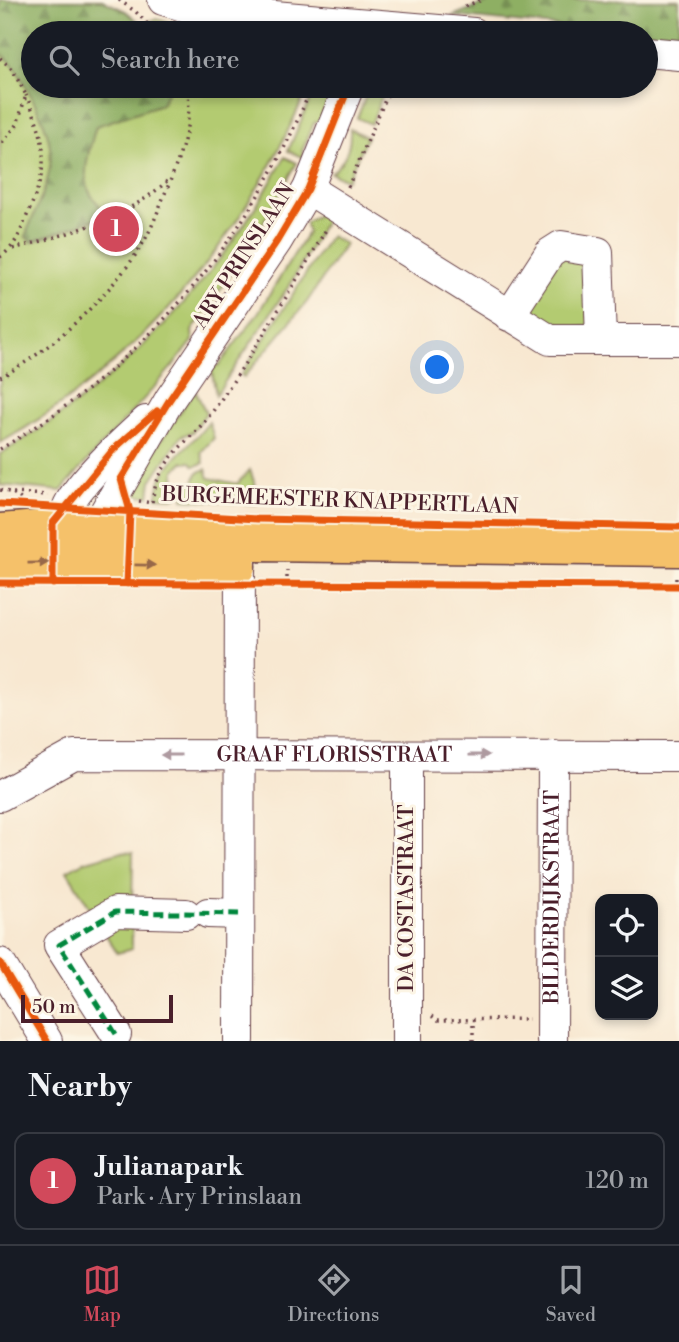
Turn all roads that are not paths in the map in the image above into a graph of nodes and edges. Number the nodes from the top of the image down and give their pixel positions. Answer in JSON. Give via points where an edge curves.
{"nodes":[{"id":1,"x":163,"y":0,"type":"edge"},
{"id":2,"x":374,"y":19,"type":"edge"},
{"id":3,"x":658,"y":53,"type":"edge"},
{"id":4,"x":679,"y":55,"type":"edge"},
{"id":5,"x":344,"y":98,"type":"edge"},
{"id":6,"x":308,"y":190,"type":"junction"},
{"id":7,"x":509,"y":316,"type":"junction"},
{"id":8,"x":601,"y":340,"type":"junction"},
{"id":9,"x":679,"y":340,"type":"edge"},
{"id":10,"x":7,"y":519,"type":"edge"},
{"id":11,"x":78,"y":541,"type":"junction"},
{"id":12,"x":679,"y":547,"type":"edge"},
{"id":13,"x":0,"y":564,"type":"edge"},
{"id":14,"x":240,"y":564,"type":"junction"},
{"id":15,"x":671,"y":578,"type":"edge"},
{"id":16,"x":239,"y":755,"type":"junction"},
{"id":17,"x":553,"y":755,"type":"junction"},
{"id":18,"x":679,"y":755,"type":"edge"},
{"id":19,"x":407,"y":756,"type":"junction"},
{"id":20,"x":0,"y":796,"type":"edge"},
{"id":21,"x":239,"y":914,"type":"junction"},
{"id":22,"x":0,"y":963,"type":"edge"},
{"id":23,"x":552,"y":1028,"type":"edge"},
{"id":24,"x":116,"y":1034,"type":"dead end"},
{"id":25,"x":47,"y":1041,"type":"edge"},
{"id":26,"x":239,"y":1041,"type":"edge"},
{"id":27,"x":407,"y":1041,"type":"edge"}],
"edges":[{"from":1,"to":2,"type":"street","via":[[194,9]]},
{"from":3,"to":4,"type":"street"},
{"from":5,"to":6,"type":"street","name":"ARY PRINSLAAN"},
{"from":6,"to":7,"type":"street"},
{"from":6,"to":11,"type":"street","name":"ARY PRINSLAAN"},
{"from":7,"to":8,"type":"street","via":[[550,340]]},
{"from":7,"to":8,"type":"street","via":[[550,253],[561,246],[598,252]]},
{"from":8,"to":9,"type":"street"},
{"from":10,"to":11,"type":"main road","name":"BURGEMEESTER KNAPPERTLAAN"},
{"from":13,"to":11,"type":"main road","name":"BURGEMEESTER KNAPPERTLAAN","one_way":true},
{"from":11,"to":14,"type":"main road","name":"BURGEMEESTER KNAPPERTLAAN","one_way":true},
{"from":11,"to":14,"type":"main road","name":"BURGEMEESTER KNAPPERTLAAN","via":[[138,520]]},
{"from":12,"to":14,"type":"main road","name":"BURGEMEESTER KNAPPERTLAAN"},
{"from":14,"to":15,"type":"main road","name":"BURGEMEESTER KNAPPERTLAAN"},
{"from":14,"to":16,"type":"street"},
{"from":16,"to":19,"type":"street","name":"GRAAF FLORISSTRAAT"},
{"from":16,"to":20,"type":"street","name":"GRAAF FLORISSTRAAT","one_way":true,"via":[[74,754]]},
{"from":16,"to":21,"type":"street"},
{"from":17,"to":18,"type":"street","name":"GRAAF FLORISSTRAAT"},
{"from":19,"to":17,"type":"street","name":"GRAAF FLORISSTRAAT","one_way":true},
{"from":17,"to":23,"type":"street","name":"BILDERDIJKSTRAAT"},
{"from":19,"to":27,"type":"street","name":"DA COSTASTRAAT"},
{"from":21,"to":24,"type":"street","via":[[115,912],[59,946]]},
{"from":21,"to":26,"type":"street"},
{"from":22,"to":25,"type":"street"}]}
